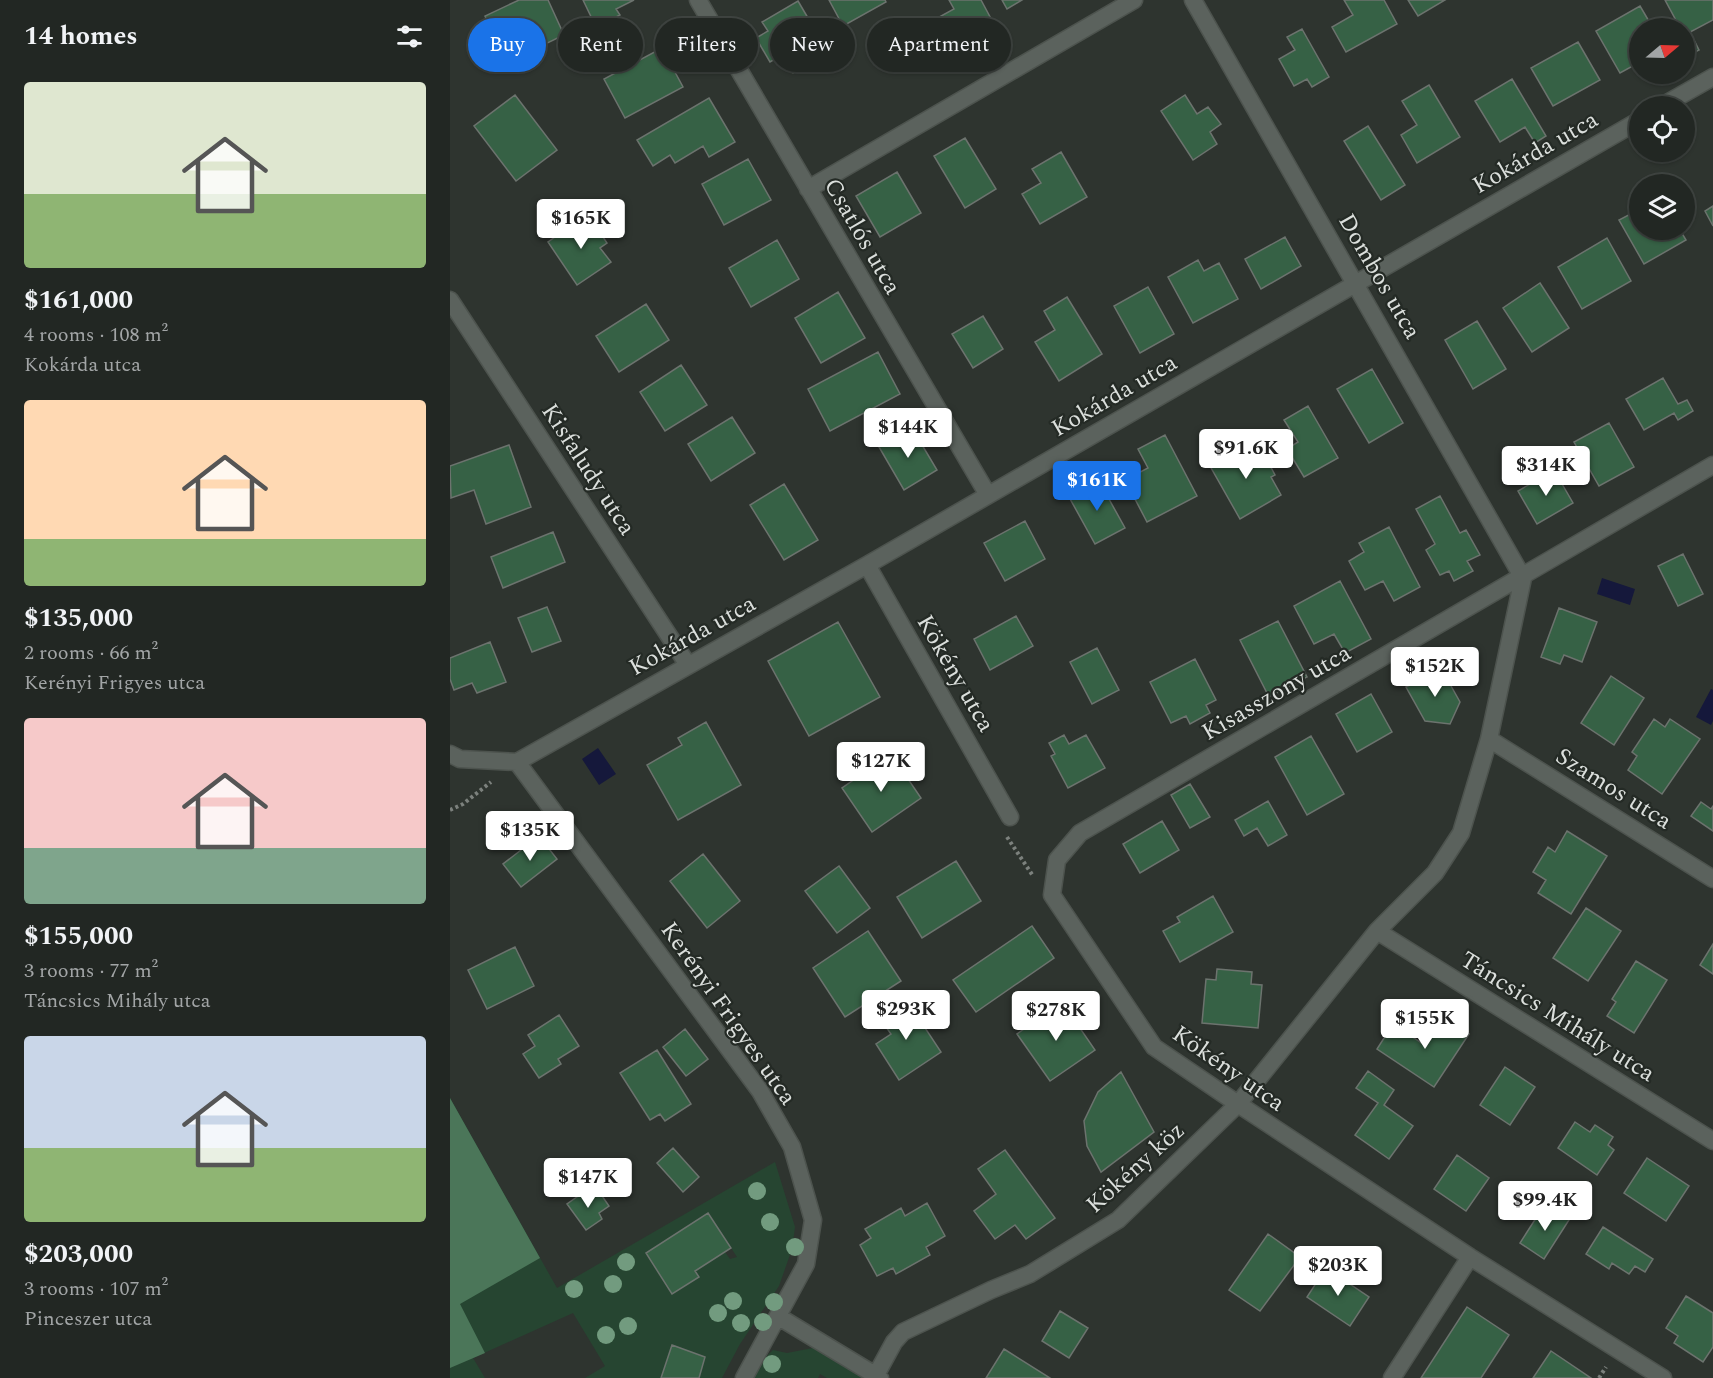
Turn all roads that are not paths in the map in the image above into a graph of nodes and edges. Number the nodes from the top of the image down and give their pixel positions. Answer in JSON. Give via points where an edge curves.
{"nodes":[{"id":1,"x":698,"y":0,"type":"edge"},
{"id":2,"x":1134,"y":0,"type":"edge"},
{"id":3,"x":1193,"y":0,"type":"edge"},
{"id":4,"x":1713,"y":77,"type":"edge"},
{"id":5,"x":1680,"y":96,"type":"edge"},
{"id":6,"x":1629,"y":126,"type":"edge"},
{"id":7,"x":808,"y":189,"type":"junction"},
{"id":8,"x":1356,"y":283,"type":"junction"},
{"id":9,"x":450,"y":300,"type":"edge"},
{"id":10,"x":1713,"y":465,"type":"edge"},
{"id":11,"x":988,"y":495,"type":"junction"},
{"id":12,"x":867,"y":565,"type":"junction"},
{"id":13,"x":1523,"y":578,"type":"junction"},
{"id":14,"x":688,"y":665,"type":"junction"},
{"id":15,"x":1489,"y":738,"type":"junction"},
{"id":16,"x":450,"y":754,"type":"edge"},
{"id":17,"x":517,"y":762,"type":"junction"},
{"id":18,"x":1010,"y":817,"type":"road end"},
{"id":19,"x":1713,"y":879,"type":"edge"},
{"id":20,"x":1052,"y":895,"type":"joint"},
{"id":21,"x":1377,"y":931,"type":"junction"},
{"id":22,"x":1238,"y":1104,"type":"junction"},
{"id":23,"x":1713,"y":1141,"type":"edge"},
{"id":24,"x":1470,"y":1257,"type":"junction"},
{"id":25,"x":779,"y":1317,"type":"junction"},
{"id":26,"x":878,"y":1377,"type":"edge"},
{"id":27,"x":744,"y":1378,"type":"edge"},
{"id":28,"x":1392,"y":1378,"type":"edge"},
{"id":29,"x":1663,"y":1378,"type":"edge"}],
"edges":[{"from":1,"to":7,"type":"street","name":"Csatlós utca"},
{"from":2,"to":7,"type":"street"},
{"from":3,"to":8,"type":"street","name":"Dombos utca"},
{"from":4,"to":5,"type":"street"},
{"from":6,"to":8,"type":"street","name":"Kokárda utca"},
{"from":7,"to":11,"type":"street","name":"Csatlós utca"},
{"from":8,"to":11,"type":"street","name":"Kokárda utca"},
{"from":8,"to":13,"type":"street","name":"Dombos utca"},
{"from":9,"to":14,"type":"street","name":"Kisfaludy utca"},
{"from":10,"to":13,"type":"street","name":"Kisasszony utca"},
{"from":11,"to":12,"type":"street","name":"Kokárda utca"},
{"from":12,"to":14,"type":"street","name":"Kokárda utca"},
{"from":12,"to":18,"type":"street","name":"Kökény utca"},
{"from":13,"to":15,"type":"street","name":"Kökény köz"},
{"from":13,"to":20,"type":"street","name":"Kisasszony utca","via":[[1080,833],[1057,860]]},
{"from":14,"to":17,"type":"street","name":"Kokárda utca"},
{"from":15,"to":19,"type":"street","name":"Szamos utca"},
{"from":15,"to":21,"type":"street","name":"Kökény köz","via":[[1461,833],[1434,873]]},
{"from":16,"to":17,"type":"street","via":[[460,759]]},
{"from":17,"to":25,"type":"street","name":"Kerényi Frigyes utca","via":[[760,1091],[792,1147],[813,1220],[806,1264]]},
{"from":20,"to":22,"type":"street","name":"Kökény utca","via":[[1155,1047]]},
{"from":21,"to":22,"type":"street","name":"Kökény köz"},
{"from":21,"to":23,"type":"street","name":"Táncsics Mihály utca"},
{"from":22,"to":24,"type":"street","name":"Kökény utca"},
{"from":22,"to":26,"type":"street","name":"Kökény köz","via":[[1118,1220],[1030,1274],[903,1332],[894,1342]]},
{"from":24,"to":28,"type":"street"},
{"from":24,"to":29,"type":"street","name":"Kökény utca"},
{"from":25,"to":26,"type":"street"},
{"from":25,"to":27,"type":"street","name":"Kerényi Frigyes utca"}]}
